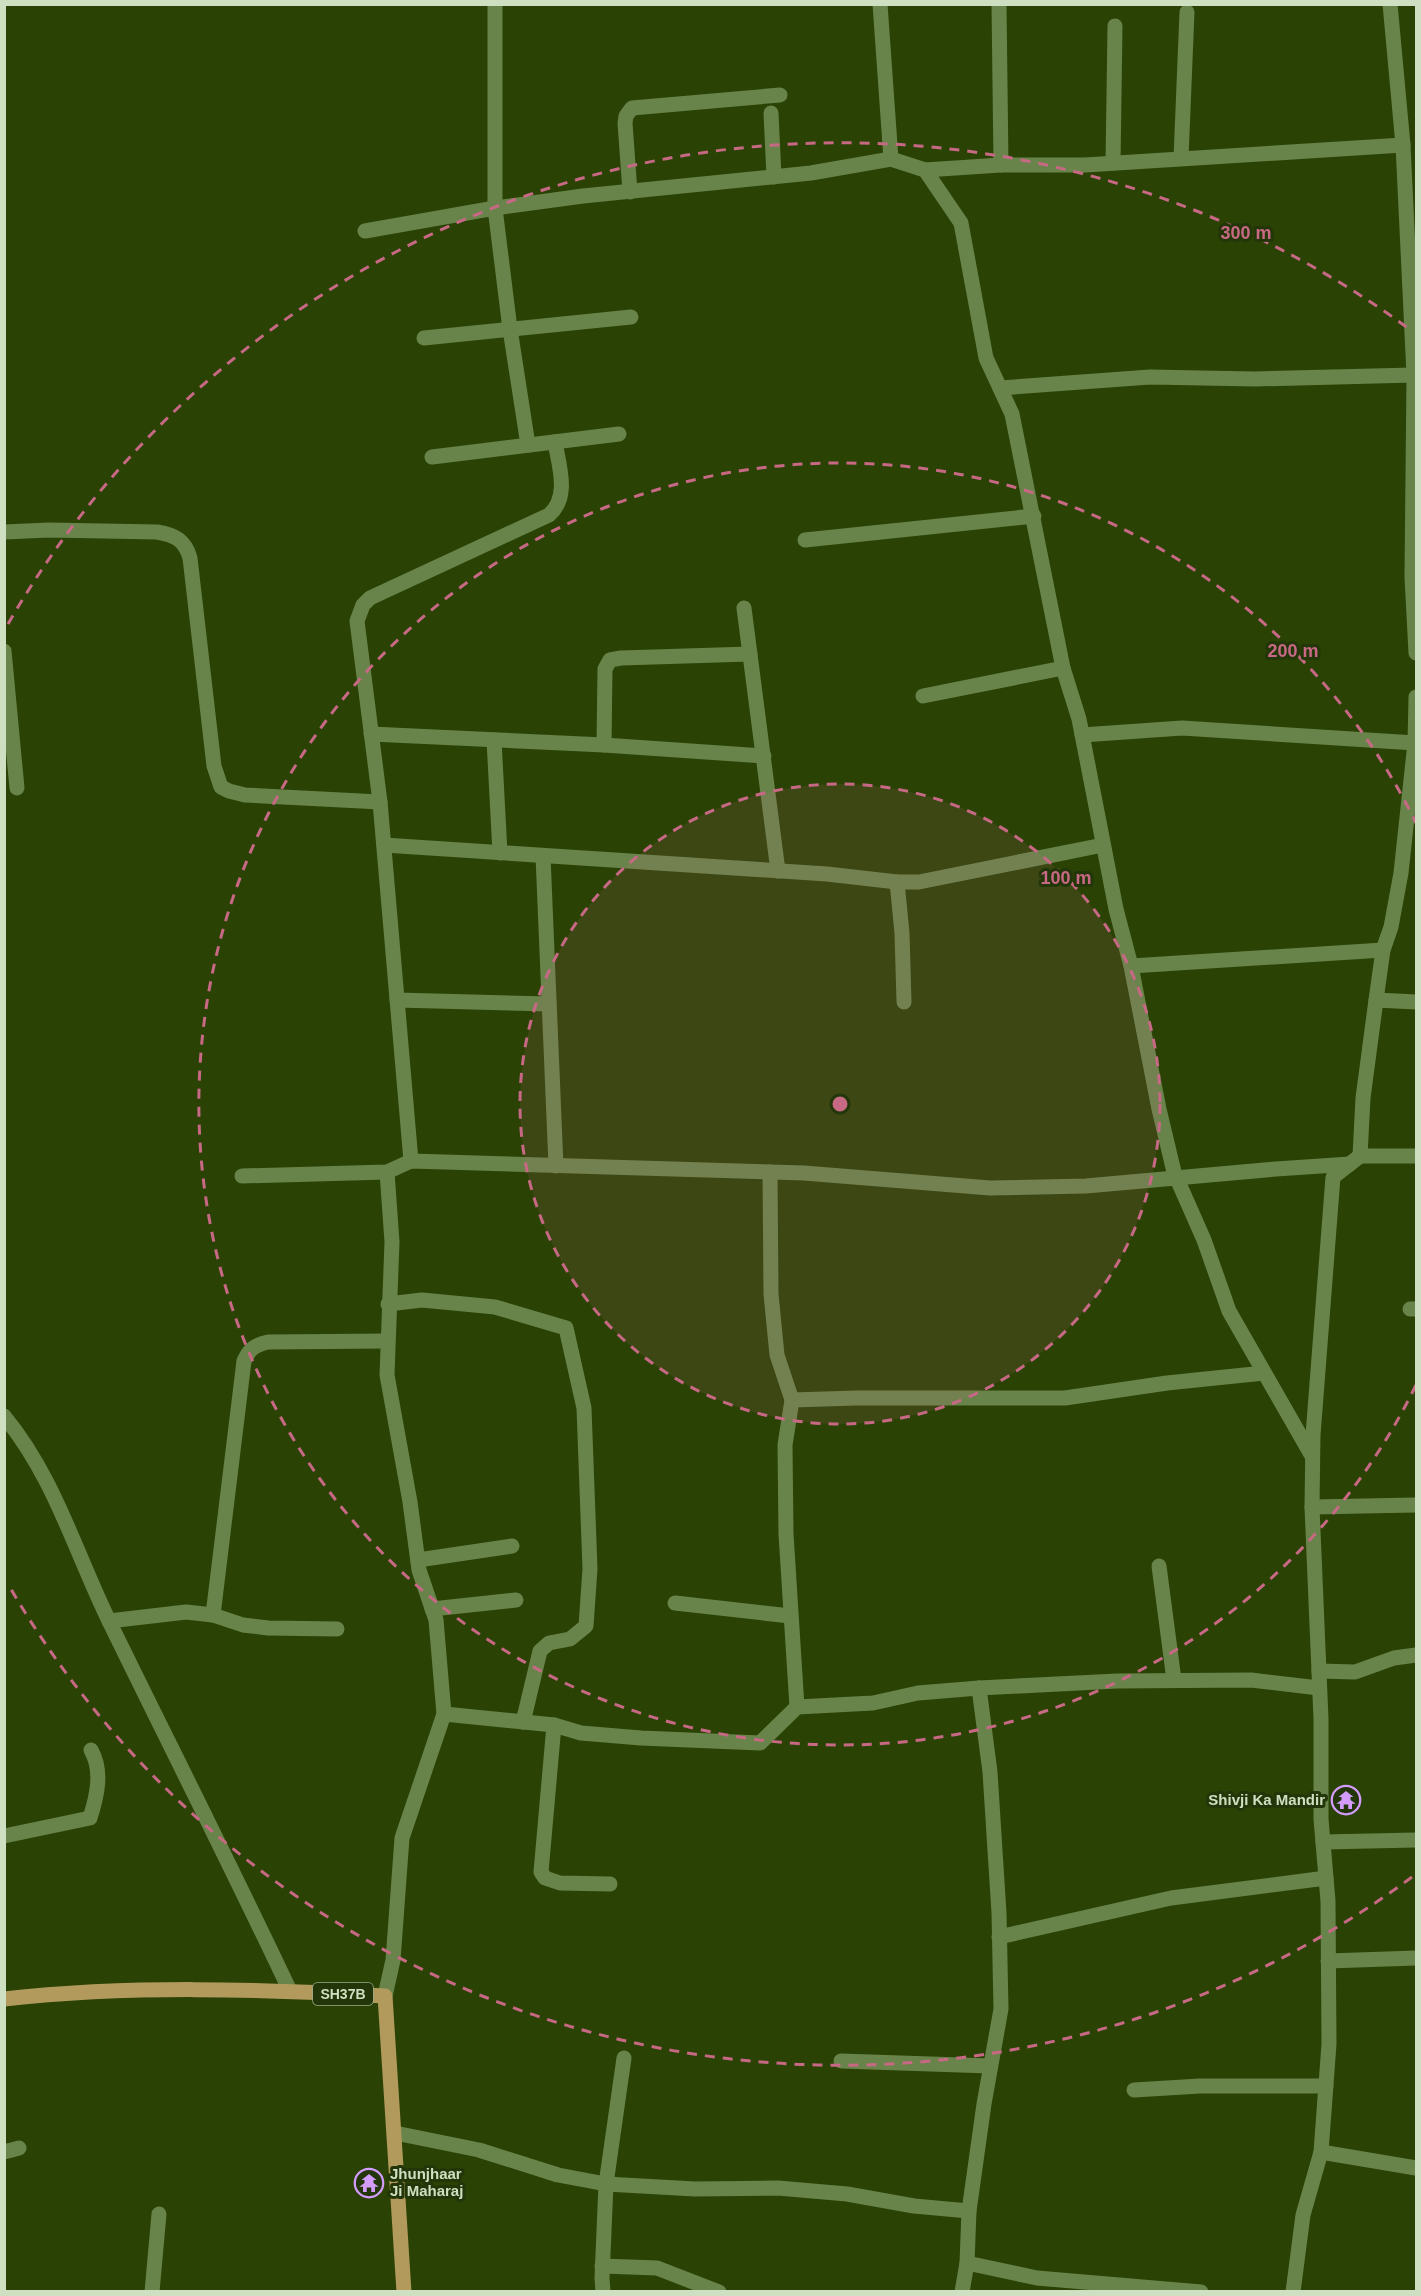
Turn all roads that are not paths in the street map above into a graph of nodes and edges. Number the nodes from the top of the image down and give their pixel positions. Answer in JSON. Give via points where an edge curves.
{"nodes":[{"id":1,"x":495,"y":4,"type":"edge"},
{"id":2,"x":880,"y":4,"type":"edge"},
{"id":3,"x":999,"y":4,"type":"edge"},
{"id":4,"x":1390,"y":4,"type":"edge"},
{"id":5,"x":1187,"y":12,"type":"dead end"},
{"id":6,"x":1115,"y":26,"type":"dead end"},
{"id":7,"x":780,"y":95,"type":"dead end"},
{"id":8,"x":771,"y":113,"type":"dead end"},
{"id":9,"x":1403,"y":145,"type":"junction"},
{"id":10,"x":1182,"y":158,"type":"junction"},
{"id":11,"x":891,"y":159,"type":"junction"},
{"id":12,"x":1113,"y":163,"type":"junction"},
{"id":13,"x":1001,"y":165,"type":"junction"},
{"id":14,"x":925,"y":170,"type":"junction"},
{"id":15,"x":774,"y":177,"type":"junction"},
{"id":16,"x":630,"y":192,"type":"junction"},
{"id":17,"x":495,"y":208,"type":"junction"},
{"id":18,"x":365,"y":231,"type":"dead end"},
{"id":19,"x":630,"y":317,"type":"dead end"},
{"id":20,"x":510,"y":329,"type":"junction"},
{"id":21,"x":424,"y":338,"type":"dead end"},
{"id":22,"x":1414,"y":375,"type":"junction"},
{"id":23,"x":1000,"y":388,"type":"junction"},
{"id":24,"x":619,"y":434,"type":"dead end"},
{"id":25,"x":555,"y":442,"type":"junction"},
{"id":26,"x":528,"y":445,"type":"junction"},
{"id":27,"x":432,"y":457,"type":"dead end"},
{"id":28,"x":1034,"y":516,"type":"junction"},
{"id":29,"x":4,"y":532,"type":"edge"},
{"id":30,"x":805,"y":540,"type":"dead end"},
{"id":31,"x":744,"y":608,"type":"dead end"},
{"id":32,"x":4,"y":651,"type":"edge"},
{"id":33,"x":1416,"y":653,"type":"edge"},
{"id":34,"x":750,"y":654,"type":"junction"},
{"id":35,"x":1063,"y":668,"type":"junction"},
{"id":36,"x":923,"y":696,"type":"dead end"},
{"id":37,"x":1416,"y":697,"type":"edge"},
{"id":38,"x":371,"y":734,"type":"junction"},
{"id":39,"x":1082,"y":735,"type":"junction"},
{"id":40,"x":494,"y":740,"type":"junction"},
{"id":41,"x":1415,"y":743,"type":"junction"},
{"id":42,"x":604,"y":745,"type":"junction"},
{"id":43,"x":764,"y":756,"type":"junction"},
{"id":44,"x":17,"y":788,"type":"dead end"},
{"id":45,"x":380,"y":802,"type":"junction"},
{"id":46,"x":1103,"y":845,"type":"junction"},
{"id":47,"x":384,"y":846,"type":"junction"},
{"id":48,"x":500,"y":853,"type":"junction"},
{"id":49,"x":543,"y":855,"type":"junction"},
{"id":50,"x":778,"y":871,"type":"junction"},
{"id":51,"x":897,"y":882,"type":"junction"},
{"id":52,"x":1383,"y":950,"type":"junction"},
{"id":53,"x":1131,"y":966,"type":"junction"},
{"id":54,"x":397,"y":1000,"type":"junction"},
{"id":55,"x":1376,"y":1000,"type":"junction"},
{"id":56,"x":904,"y":1002,"type":"dead end"},
{"id":57,"x":1416,"y":1002,"type":"edge"},
{"id":58,"x":549,"y":1004,"type":"junction"},
{"id":59,"x":1416,"y":1156,"type":"edge"},
{"id":60,"x":1355,"y":1160,"type":"junction"},
{"id":61,"x":411,"y":1161,"type":"junction"},
{"id":62,"x":556,"y":1166,"type":"junction"},
{"id":63,"x":387,"y":1172,"type":"junction"},
{"id":64,"x":770,"y":1172,"type":"junction"},
{"id":65,"x":242,"y":1176,"type":"dead end"},
{"id":66,"x":1177,"y":1179,"type":"junction"},
{"id":67,"x":388,"y":1304,"type":"junction"},
{"id":68,"x":387,"y":1341,"type":"junction"},
{"id":69,"x":1264,"y":1373,"type":"junction"},
{"id":70,"x":792,"y":1400,"type":"junction"},
{"id":71,"x":4,"y":1416,"type":"edge"},
{"id":72,"x":1312,"y":1456,"type":"junction"},
{"id":73,"x":1416,"y":1505,"type":"edge"},
{"id":74,"x":1312,"y":1507,"type":"junction"},
{"id":75,"x":512,"y":1546,"type":"dead end"},
{"id":76,"x":418,"y":1560,"type":"junction"},
{"id":77,"x":1159,"y":1566,"type":"dead end"},
{"id":78,"x":516,"y":1600,"type":"dead end"},
{"id":79,"x":675,"y":1603,"type":"dead end"},
{"id":80,"x":432,"y":1609,"type":"junction"},
{"id":81,"x":213,"y":1615,"type":"junction"},
{"id":82,"x":790,"y":1616,"type":"junction"},
{"id":83,"x":108,"y":1621,"type":"junction"},
{"id":84,"x":337,"y":1629,"type":"dead end"},
{"id":85,"x":1416,"y":1655,"type":"edge"},
{"id":86,"x":1318,"y":1671,"type":"junction"},
{"id":87,"x":1174,"y":1680,"type":"junction"},
{"id":88,"x":979,"y":1688,"type":"junction"},
{"id":89,"x":1319,"y":1688,"type":"junction"},
{"id":90,"x":797,"y":1707,"type":"junction"},
{"id":91,"x":444,"y":1714,"type":"junction"},
{"id":92,"x":523,"y":1722,"type":"junction"},
{"id":93,"x":554,"y":1725,"type":"junction"},
{"id":94,"x":91,"y":1750,"type":"dead end"},
{"id":95,"x":4,"y":1836,"type":"edge"},
{"id":96,"x":1416,"y":1840,"type":"edge"},
{"id":97,"x":1323,"y":1842,"type":"junction"},
{"id":98,"x":1326,"y":1878,"type":"junction"},
{"id":99,"x":610,"y":1884,"type":"dead end"},
{"id":100,"x":999,"y":1937,"type":"junction"},
{"id":101,"x":1416,"y":1958,"type":"edge"},
{"id":102,"x":1328,"y":1961,"type":"junction"},
{"id":103,"x":290,"y":1991,"type":"junction"},
{"id":104,"x":385,"y":1996,"type":"junction"},
{"id":105,"x":4,"y":1999,"type":"edge"},
{"id":106,"x":624,"y":2058,"type":"dead end"},
{"id":107,"x":841,"y":2061,"type":"dead end"},
{"id":108,"x":990,"y":2066,"type":"junction"},
{"id":109,"x":1326,"y":2086,"type":"junction"},
{"id":110,"x":1134,"y":2090,"type":"dead end"},
{"id":111,"x":395,"y":2133,"type":"junction"},
{"id":112,"x":1321,"y":2151,"type":"junction"},
{"id":113,"x":1416,"y":2168,"type":"edge"},
{"id":114,"x":606,"y":2184,"type":"junction"},
{"id":115,"x":969,"y":2211,"type":"junction"},
{"id":116,"x":159,"y":2214,"type":"dead end"},
{"id":117,"x":967,"y":2262,"type":"junction"},
{"id":118,"x":602,"y":2266,"type":"junction"},
{"id":119,"x":152,"y":2292,"type":"edge"},
{"id":120,"x":404,"y":2292,"type":"edge"},
{"id":121,"x":603,"y":2292,"type":"edge"},
{"id":122,"x":719,"y":2292,"type":"edge"},
{"id":123,"x":962,"y":2292,"type":"edge"},
{"id":124,"x":1201,"y":2292,"type":"edge"},
{"id":125,"x":1293,"y":2292,"type":"edge"}],
"edges":[{"from":1,"to":17,"type":"street"},
{"from":2,"to":11,"type":"street"},
{"from":3,"to":13,"type":"street"},
{"from":4,"to":9,"type":"street"},
{"from":5,"to":10,"type":"street"},
{"from":6,"to":12,"type":"street"},
{"from":7,"to":16,"type":"street","via":[[632,108],[625,123]]},
{"from":8,"to":15,"type":"street"},
{"from":9,"to":10,"type":"street"},
{"from":9,"to":22,"type":"street"},
{"from":10,"to":12,"type":"street"},
{"from":11,"to":14,"type":"street"},
{"from":11,"to":15,"type":"street"},
{"from":12,"to":13,"type":"street"},
{"from":13,"to":14,"type":"street"},
{"from":14,"to":23,"type":"street","via":[[961,223],[986,358]]},
{"from":15,"to":16,"type":"street"},
{"from":16,"to":17,"type":"street"},
{"from":17,"to":18,"type":"street"},
{"from":17,"to":20,"type":"street"},
{"from":19,"to":20,"type":"street"},
{"from":20,"to":21,"type":"street"},
{"from":20,"to":26,"type":"street"},
{"from":22,"to":23,"type":"street","via":[[1150,377]]},
{"from":22,"to":33,"type":"street","via":[[1412,577]]},
{"from":23,"to":28,"type":"street","via":[[1012,414]]},
{"from":24,"to":25,"type":"street"},
{"from":25,"to":26,"type":"street"},
{"from":25,"to":38,"type":"street","via":[[562,496],[549,515],[363,604],[357,621]]},
{"from":26,"to":27,"type":"street"},
{"from":28,"to":30,"type":"street"},
{"from":28,"to":35,"type":"street"},
{"from":29,"to":45,"type":"street","via":[[172,534],[187,548],[190,558],[214,766],[221,787],[245,795]]},
{"from":31,"to":34,"type":"street"},
{"from":32,"to":44,"type":"street"},
{"from":34,"to":42,"type":"street","via":[[610,660],[605,669]]},
{"from":34,"to":43,"type":"street"},
{"from":35,"to":36,"type":"street"},
{"from":35,"to":39,"type":"street"},
{"from":37,"to":41,"type":"street"},
{"from":38,"to":40,"type":"street"},
{"from":38,"to":45,"type":"street"},
{"from":39,"to":41,"type":"street","via":[[1182,729]]},
{"from":39,"to":46,"type":"street"},
{"from":40,"to":42,"type":"street"},
{"from":40,"to":48,"type":"street"},
{"from":41,"to":52,"type":"street","via":[[1401,873]]},
{"from":42,"to":43,"type":"street"},
{"from":43,"to":50,"type":"street"},
{"from":45,"to":47,"type":"street"},
{"from":46,"to":51,"type":"street","via":[[944,878]]},
{"from":46,"to":53,"type":"street"},
{"from":47,"to":48,"type":"street"},
{"from":47,"to":54,"type":"street"},
{"from":48,"to":49,"type":"street"},
{"from":49,"to":50,"type":"street"},
{"from":49,"to":58,"type":"street"},
{"from":50,"to":51,"type":"street"},
{"from":51,"to":56,"type":"street"},
{"from":52,"to":53,"type":"street"},
{"from":52,"to":55,"type":"street"},
{"from":53,"to":66,"type":"street"},
{"from":54,"to":58,"type":"street"},
{"from":54,"to":61,"type":"street"},
{"from":55,"to":57,"type":"street"},
{"from":55,"to":60,"type":"street"},
{"from":58,"to":62,"type":"street"},
{"from":59,"to":60,"type":"street"},
{"from":60,"to":66,"type":"street"},
{"from":60,"to":72,"type":"street","via":[[1333,1177]]},
{"from":61,"to":62,"type":"street"},
{"from":61,"to":63,"type":"street"},
{"from":62,"to":64,"type":"street"},
{"from":63,"to":65,"type":"street"},
{"from":63,"to":67,"type":"street","via":[[392,1242]]},
{"from":64,"to":66,"type":"street","via":[[990,1188]]},
{"from":64,"to":70,"type":"street","via":[[771,1294],[777,1355]]},
{"from":66,"to":69,"type":"street","via":[[1229,1311]]},
{"from":67,"to":68,"type":"street"},
{"from":67,"to":92,"type":"street","via":[[422,1300],[495,1307],[566,1328],[584,1408],[591,1569],[586,1626],[570,1639],[549,1643],[540,1651]]},
{"from":68,"to":76,"type":"street","via":[[387,1375]]},
{"from":68,"to":81,"type":"street","via":[[267,1342],[248,1352]]},
{"from":69,"to":70,"type":"street","via":[[1065,1398]]},
{"from":69,"to":72,"type":"street"},
{"from":70,"to":82,"type":"street","via":[[785,1445]]},
{"from":71,"to":83,"type":"street","via":[[43,1473]]},
{"from":72,"to":74,"type":"street"},
{"from":73,"to":74,"type":"street"},
{"from":74,"to":86,"type":"street"},
{"from":75,"to":76,"type":"street"},
{"from":76,"to":80,"type":"street"},
{"from":77,"to":87,"type":"street"},
{"from":78,"to":80,"type":"street"},
{"from":79,"to":82,"type":"street"},
{"from":80,"to":91,"type":"street"},
{"from":81,"to":83,"type":"street","via":[[176,1612]]},
{"from":81,"to":84,"type":"street","via":[[232,1623],[260,1627]]},
{"from":82,"to":90,"type":"street"},
{"from":83,"to":103,"type":"street"},
{"from":85,"to":86,"type":"street","via":[[1394,1658],[1355,1672]]},
{"from":86,"to":89,"type":"street"},
{"from":87,"to":88,"type":"street"},
{"from":87,"to":89,"type":"street","via":[[1251,1680]]},
{"from":88,"to":90,"type":"street","via":[[918,1693],[873,1703]]},
{"from":88,"to":100,"type":"street","via":[[990,1772]]},
{"from":89,"to":97,"type":"street"},
{"from":90,"to":93,"type":"street","via":[[760,1743],[591,1734]]},
{"from":91,"to":92,"type":"street"},
{"from":91,"to":104,"type":"street","via":[[402,1838],[393,1960]]},
{"from":92,"to":93,"type":"street"},
{"from":93,"to":99,"type":"street","via":[[541,1872],[545,1878],[560,1883]]},
{"from":94,"to":95,"type":"street","via":[[96,1760],[98,1794],[90,1818]]},
{"from":96,"to":97,"type":"street"},
{"from":97,"to":98,"type":"street"},
{"from":98,"to":100,"type":"street","via":[[1171,1898]]},
{"from":98,"to":102,"type":"street"},
{"from":100,"to":108,"type":"street","via":[[1001,2009]]},
{"from":101,"to":102,"type":"street"},
{"from":102,"to":109,"type":"street"},
{"from":103,"to":104,"type":"main road","number":"SH37B"},
{"from":103,"to":105,"type":"main road","number":"SH37B","via":[[133,1990]]},
{"from":104,"to":111,"type":"main road","number":"SH37B"},
{"from":106,"to":114,"type":"street"},
{"from":107,"to":108,"type":"street"},
{"from":108,"to":115,"type":"street"},
{"from":109,"to":110,"type":"street"},
{"from":109,"to":112,"type":"street"},
{"from":111,"to":114,"type":"street","via":[[479,2150],[558,2175]]},
{"from":111,"to":120,"type":"main road","number":"SH37B"},
{"from":112,"to":113,"type":"street"},
{"from":112,"to":125,"type":"street","via":[[1303,2215]]},
{"from":114,"to":115,"type":"street","via":[[778,2188]]},
{"from":114,"to":118,"type":"street"},
{"from":115,"to":117,"type":"street"},
{"from":116,"to":119,"type":"street"},
{"from":117,"to":123,"type":"street"},
{"from":117,"to":124,"type":"street","via":[[1037,2277]]},
{"from":118,"to":121,"type":"street"},
{"from":118,"to":122,"type":"street","via":[[657,2268]]}]}
